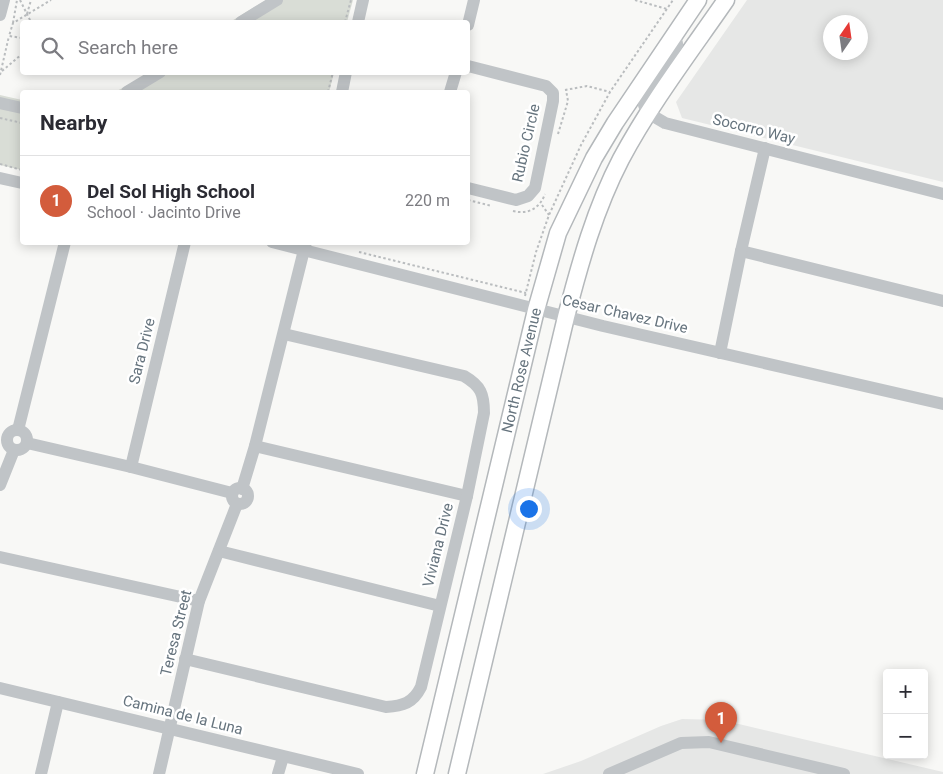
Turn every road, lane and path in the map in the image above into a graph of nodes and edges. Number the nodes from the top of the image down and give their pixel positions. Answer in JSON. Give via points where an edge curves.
{"nodes":[{"id":1,"x":4,"y":0,"type":"edge"},
{"id":2,"x":18,"y":0,"type":"edge"},
{"id":3,"x":31,"y":0,"type":"edge"},
{"id":4,"x":51,"y":0,"type":"edge"},
{"id":5,"x":277,"y":0,"type":"edge"},
{"id":6,"x":351,"y":0,"type":"edge"},
{"id":7,"x":363,"y":0,"type":"edge"},
{"id":8,"x":474,"y":0,"type":"edge"},
{"id":9,"x":635,"y":0,"type":"edge"},
{"id":10,"x":698,"y":0,"type":"edge"},
{"id":11,"x":726,"y":0,"type":"edge"},
{"id":12,"x":667,"y":9,"type":"dead end"},
{"id":13,"x":27,"y":14,"type":"junction"},
{"id":14,"x":0,"y":15,"type":"edge"},
{"id":15,"x":30,"y":20,"type":"edge"},
{"id":16,"x":244,"y":20,"type":"edge"},
{"id":17,"x":346,"y":20,"type":"edge"},
{"id":18,"x":358,"y":20,"type":"edge"},
{"id":19,"x":469,"y":20,"type":"edge"},
{"id":20,"x":13,"y":23,"type":"junction"},
{"id":21,"x":677,"y":32,"type":"junction"},
{"id":22,"x":9,"y":36,"type":"junction"},
{"id":23,"x":20,"y":38,"type":"edge"},
{"id":24,"x":20,"y":56,"type":"edge"},
{"id":25,"x":470,"y":67,"type":"edge"},
{"id":26,"x":0,"y":73,"type":"edge"},
{"id":27,"x":155,"y":75,"type":"edge"},
{"id":28,"x":332,"y":75,"type":"edge"},
{"id":29,"x":345,"y":75,"type":"edge"},
{"id":30,"x":455,"y":75,"type":"edge"},
{"id":31,"x":130,"y":90,"type":"edge"},
{"id":32,"x":328,"y":90,"type":"edge"},
{"id":33,"x":342,"y":90,"type":"edge"},
{"id":34,"x":451,"y":90,"type":"edge"},
{"id":35,"x":610,"y":92,"type":"dead end"},
{"id":36,"x":553,"y":93,"type":"junction"},
{"id":37,"x":0,"y":103,"type":"edge"},
{"id":38,"x":20,"y":108,"type":"edge"},
{"id":39,"x":648,"y":113,"type":"junction"},
{"id":40,"x":0,"y":118,"type":"edge"},
{"id":41,"x":20,"y":123,"type":"edge"},
{"id":42,"x":765,"y":148,"type":"junction"},
{"id":43,"x":0,"y":164,"type":"edge"},
{"id":44,"x":20,"y":169,"type":"edge"},
{"id":45,"x":0,"y":178,"type":"edge"},
{"id":46,"x":20,"y":183,"type":"edge"},
{"id":47,"x":470,"y":188,"type":"edge"},
{"id":48,"x":943,"y":194,"type":"edge"},
{"id":49,"x":541,"y":204,"type":"dead end"},
{"id":50,"x":549,"y":216,"type":"dead end"},
{"id":51,"x":64,"y":245,"type":"edge"},
{"id":52,"x":184,"y":245,"type":"edge"},
{"id":53,"x":305,"y":246,"type":"edge"},
{"id":54,"x":740,"y":251,"type":"junction"},
{"id":55,"x":358,"y":252,"type":"dead end"},
{"id":56,"x":526,"y":292,"type":"dead end"},
{"id":57,"x":943,"y":301,"type":"edge"},
{"id":58,"x":536,"y":310,"type":"junction"},
{"id":59,"x":566,"y":317,"type":"junction"},
{"id":60,"x":284,"y":334,"type":"junction"},
{"id":61,"x":720,"y":353,"type":"junction"},
{"id":62,"x":943,"y":404,"type":"edge"},
{"id":63,"x":18,"y":430,"type":"junction"},
{"id":64,"x":4,"y":437,"type":"edge"},
{"id":65,"x":27,"y":443,"type":"junction"},
{"id":66,"x":255,"y":446,"type":"junction"},
{"id":67,"x":14,"y":450,"type":"junction"},
{"id":68,"x":131,"y":467,"type":"junction"},
{"id":69,"x":0,"y":485,"type":"edge"},
{"id":70,"x":237,"y":495,"type":"junction"},
{"id":71,"x":468,"y":496,"type":"junction"},
{"id":72,"x":220,"y":551,"type":"junction"},
{"id":73,"x":0,"y":557,"type":"edge"},
{"id":74,"x":198,"y":601,"type":"junction"},
{"id":75,"x":440,"y":606,"type":"junction"},
{"id":76,"x":185,"y":659,"type":"junction"},
{"id":77,"x":0,"y":688,"type":"edge"},
{"id":78,"x":58,"y":702,"type":"junction"},
{"id":79,"x":169,"y":728,"type":"junction"},
{"id":80,"x":282,"y":757,"type":"junction"},
{"id":81,"x":41,"y":774,"type":"edge"},
{"id":82,"x":159,"y":774,"type":"edge"},
{"id":83,"x":278,"y":774,"type":"edge"},
{"id":84,"x":358,"y":774,"type":"edge"},
{"id":85,"x":425,"y":774,"type":"edge"},
{"id":86,"x":457,"y":774,"type":"edge"},
{"id":87,"x":609,"y":774,"type":"edge"},
{"id":88,"x":844,"y":774,"type":"edge"}],
"edges":[{"from":1,"to":14,"type":"street"},
{"from":2,"to":13,"type":"path"},
{"from":2,"to":20,"type":"path"},
{"from":3,"to":13,"type":"path"},
{"from":4,"to":13,"type":"path"},
{"from":5,"to":16,"type":"street"},
{"from":6,"to":17,"type":"path"},
{"from":7,"to":18,"type":"street"},
{"from":8,"to":19,"type":"street"},
{"from":9,"to":12,"type":"path"},
{"from":10,"to":21,"type":"main road","name":"North Rose Avenue"},
{"from":11,"to":39,"type":"main road","name":"North Rose Avenue"},
{"from":13,"to":15,"type":"path"},
{"from":13,"to":20,"type":"path"},
{"from":20,"to":22,"type":"path"},
{"from":21,"to":39,"type":"street","via":[[677,45],[645,98]]},
{"from":21,"to":58,"type":"main road","name":"North Rose Avenue","via":[[614,123],[594,158],[558,233]]},
{"from":22,"to":23,"type":"path"},
{"from":22,"to":26,"type":"path"},
{"from":24,"to":26,"type":"path"},
{"from":25,"to":36,"type":"street","name":"Rubio Circle","via":[[546,86]]},
{"from":27,"to":31,"type":"street"},
{"from":28,"to":32,"type":"path"},
{"from":29,"to":33,"type":"street"},
{"from":30,"to":34,"type":"street"},
{"from":35,"to":36,"type":"path","via":[[587,86]]},
{"from":36,"to":47,"type":"street","name":"Rubio Circle","via":[[535,188],[528,196],[516,200]]},
{"from":37,"to":38,"type":"street"},
{"from":39,"to":42,"type":"street","name":"Socorro Way","via":[[665,123]]},
{"from":39,"to":59,"type":"main road","name":"North Rose Avenue","via":[[603,199],[583,250]]},
{"from":40,"to":41,"type":"path"},
{"from":42,"to":48,"type":"street","name":"Socorro Way"},
{"from":42,"to":54,"type":"street"},
{"from":43,"to":44,"type":"path"},
{"from":45,"to":46,"type":"street"},
{"from":49,"to":50,"type":"path"},
{"from":51,"to":63,"type":"street"},
{"from":52,"to":68,"type":"street","name":"Sara Drive"},
{"from":53,"to":58,"type":"street","name":"Cesar Chavez Drive"},
{"from":53,"to":60,"type":"street","name":"Teresa Street"},
{"from":54,"to":57,"type":"street"},
{"from":54,"to":61,"type":"street"},
{"from":55,"to":56,"type":"path"},
{"from":58,"to":59,"type":"street","name":"Cesar Chavez Drive"},
{"from":58,"to":85,"type":"main road","name":"North Rose Avenue"},
{"from":59,"to":61,"type":"street","name":"Cesar Chavez Drive"},
{"from":59,"to":86,"type":"main road","name":"North Rose Avenue"},
{"from":60,"to":66,"type":"street","name":"Teresa Street"},
{"from":60,"to":71,"type":"street","name":"Viviana Drive","via":[[472,380],[484,400],[484,413]]},
{"from":61,"to":62,"type":"street","name":"Cesar Chavez Drive"},
{"from":63,"to":64,"type":"street"},
{"from":63,"to":65,"type":"street","via":[[25,434]]},
{"from":64,"to":67,"type":"street"},
{"from":65,"to":67,"type":"street","via":[[22,449]]},
{"from":65,"to":68,"type":"street"},
{"from":66,"to":70,"type":"street","name":"Teresa Street"},
{"from":66,"to":71,"type":"street"},
{"from":67,"to":69,"type":"street"},
{"from":68,"to":70,"type":"street"},
{"from":70,"to":72,"type":"street","name":"Teresa Street"},
{"from":71,"to":75,"type":"street","name":"Viviana Drive"},
{"from":72,"to":74,"type":"street","name":"Teresa Street"},
{"from":72,"to":75,"type":"street"},
{"from":73,"to":74,"type":"street"},
{"from":74,"to":76,"type":"street","name":"Teresa Street"},
{"from":75,"to":76,"type":"street","name":"Viviana Drive","via":[[417,695],[399,707],[386,707]]},
{"from":76,"to":79,"type":"street","name":"Teresa Street"},
{"from":77,"to":78,"type":"street","name":"Camina de la Luna"},
{"from":78,"to":79,"type":"street","name":"Camina de la Luna"},
{"from":78,"to":81,"type":"street"},
{"from":79,"to":80,"type":"street","name":"Camina de la Luna"},
{"from":79,"to":82,"type":"street","name":"Teresa Street"},
{"from":80,"to":83,"type":"street"},
{"from":80,"to":84,"type":"street","name":"Camina de la Luna"},
{"from":87,"to":88,"type":"street","via":[[681,743],[710,742]]}]}
